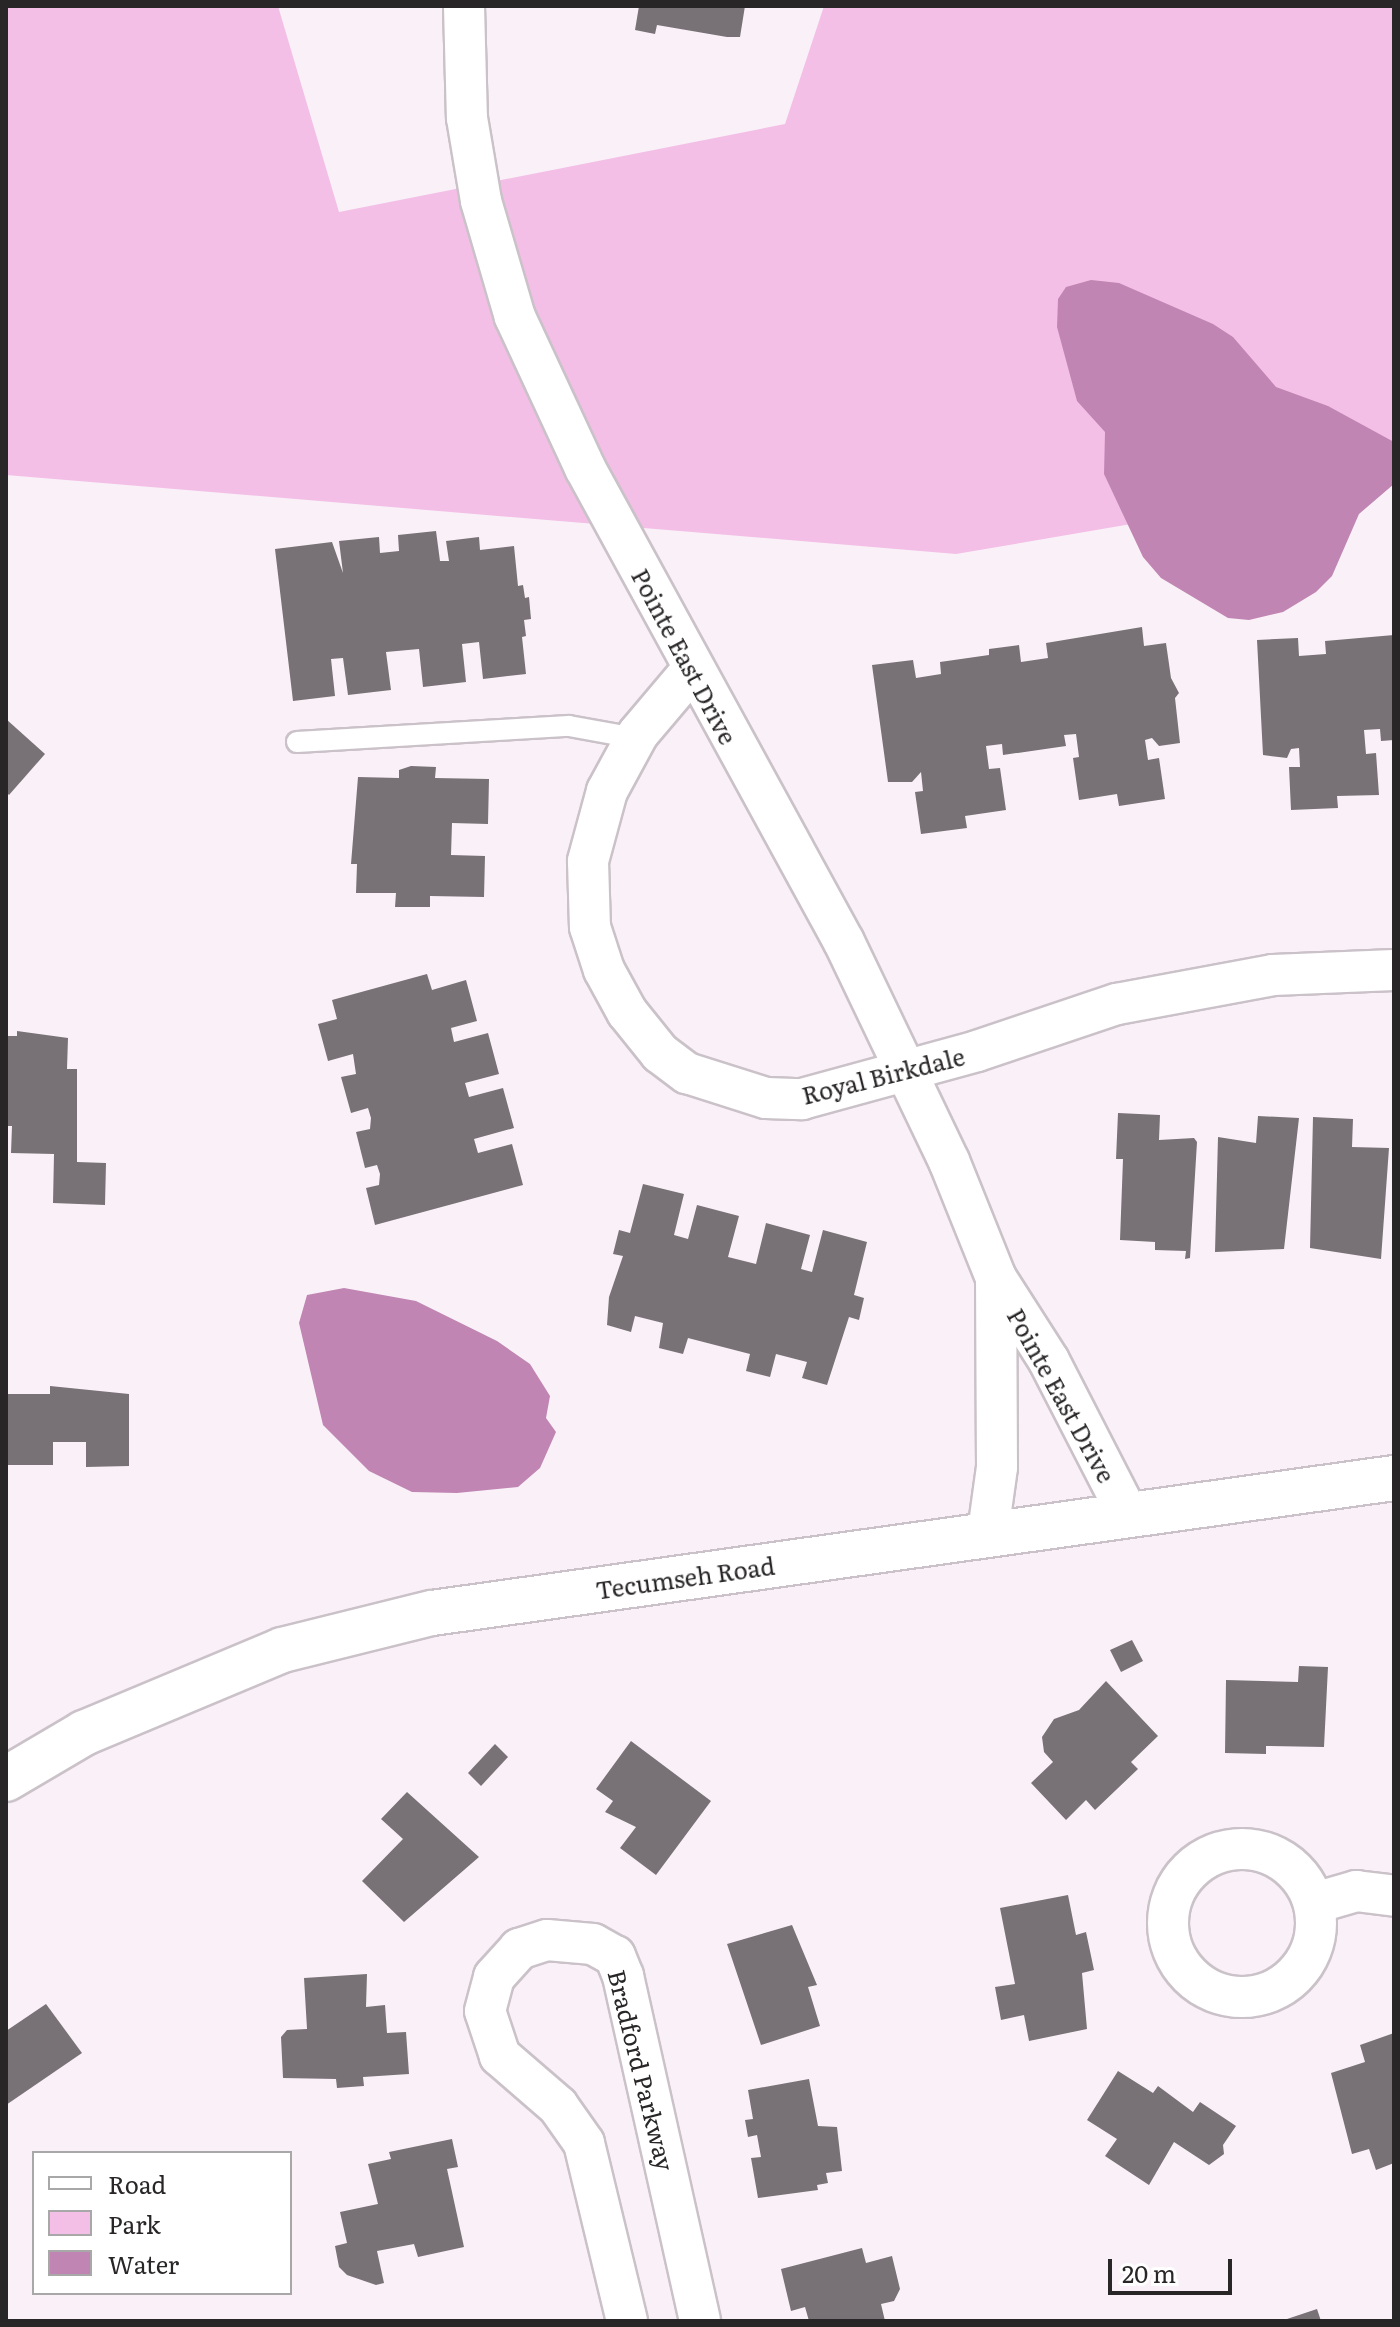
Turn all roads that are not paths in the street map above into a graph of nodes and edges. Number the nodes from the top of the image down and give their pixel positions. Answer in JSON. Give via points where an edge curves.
{"nodes":[{"id":1,"x":464,"y":6,"type":"edge"},
{"id":2,"x":692,"y":670,"type":"junction"},
{"id":3,"x":636,"y":738,"type":"junction"},
{"id":4,"x":297,"y":742,"type":"dead end"},
{"id":5,"x":1394,"y":970,"type":"edge"},
{"id":6,"x":906,"y":1071,"type":"junction"},
{"id":7,"x":996,"y":1278,"type":"junction"},
{"id":8,"x":1394,"y":1478,"type":"edge"},
{"id":9,"x":1127,"y":1513,"type":"junction"},
{"id":10,"x":988,"y":1532,"type":"junction"},
{"id":11,"x":6,"y":1779,"type":"edge"},
{"id":12,"x":1394,"y":1896,"type":"edge"},
{"id":13,"x":1315,"y":1903,"type":"dead end"},
{"id":14,"x":627,"y":2321,"type":"edge"},
{"id":15,"x":700,"y":2321,"type":"edge"}],
"edges":[{"from":1,"to":2,"type":"street","name":"Pointe East Drive","via":[[467,118],[481,201],[515,317],[585,468]]},
{"from":2,"to":3,"type":"street","name":"Royal Birkdale"},
{"from":2,"to":6,"type":"street","name":"Pointe East Drive","via":[[844,942]]},
{"from":3,"to":4,"type":"lane","via":[[569,726]]},
{"from":3,"to":6,"type":"street","name":"Royal Birkdale","via":[[607,791],[588,861],[590,927],[627,1012],[660,1053],[687,1073],[766,1098],[802,1099]]},
{"from":5,"to":6,"type":"street","name":"Royal Birkdale","via":[[1273,975],[1117,1004]]},
{"from":6,"to":7,"type":"street","name":"Pointe East Drive"},
{"from":7,"to":9,"type":"street","name":"Pointe East Drive","via":[[1049,1361]]},
{"from":7,"to":10,"type":"street","name":"Pointe East Drive","via":[[997,1467]]},
{"from":8,"to":9,"type":"street","name":"Tecumseh Road"},
{"from":9,"to":10,"type":"street","name":"Tecumseh Road"},
{"from":10,"to":11,"type":"street","name":"Tecumseh Road","via":[[432,1613],[297,1646],[84,1733]]},
{"from":12,"to":13,"type":"street","via":[[1356,1891]]},
{"from":14,"to":15,"type":"street","name":"Bradford Parkway","via":[[584,2143],[558,2106],[500,2056],[485,2011],[494,1977],[519,1949],[547,1940],[593,1944],[615,1956]]}]}
